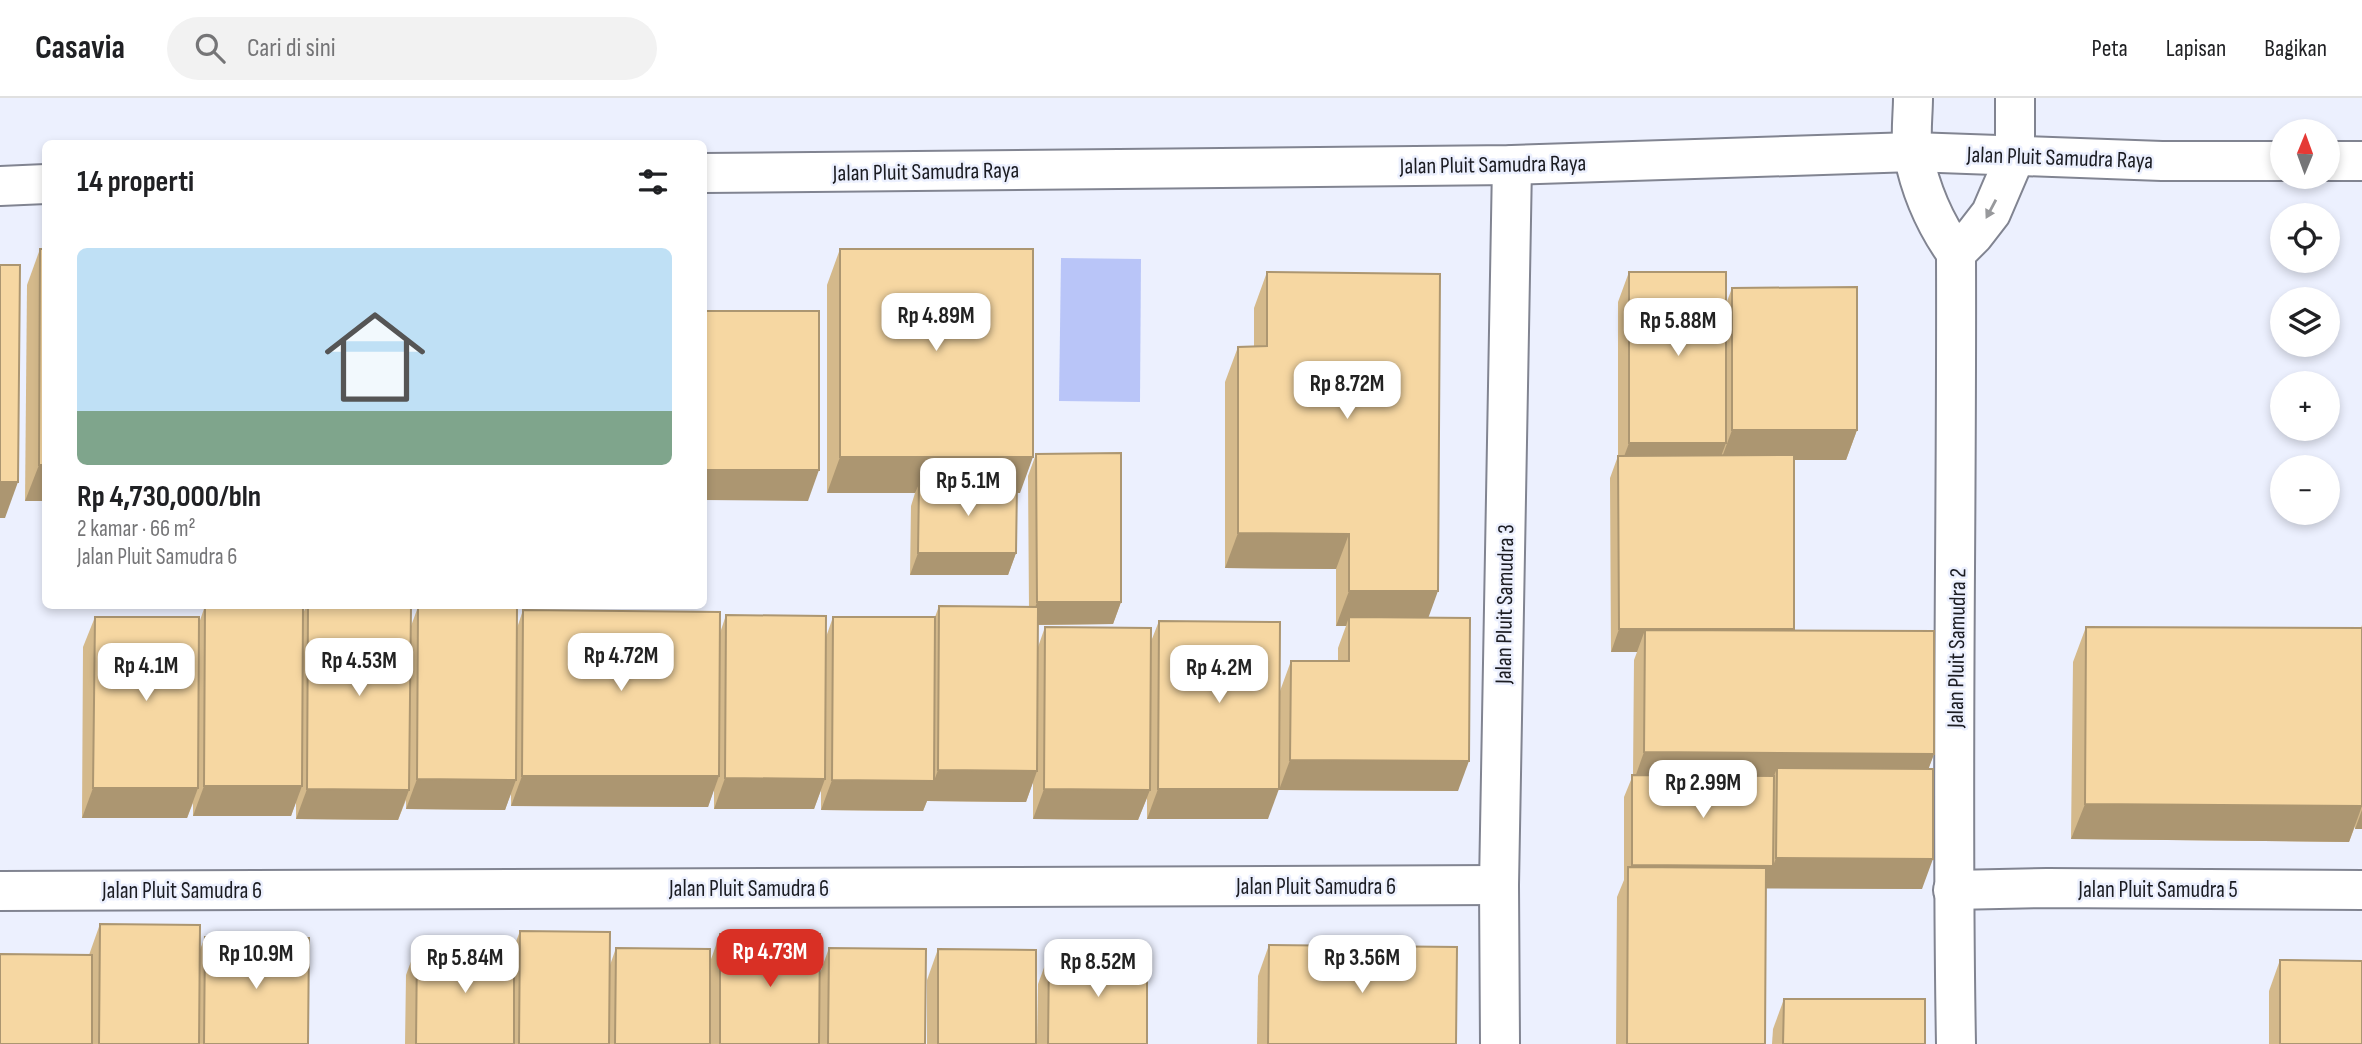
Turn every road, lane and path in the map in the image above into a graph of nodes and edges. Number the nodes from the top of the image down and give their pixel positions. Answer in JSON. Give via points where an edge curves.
{"nodes":[{"id":1,"x":1913,"y":98,"type":"edge"},
{"id":2,"x":2015,"y":98,"type":"edge"},
{"id":3,"x":1913,"y":152,"type":"junction"},
{"id":4,"x":2015,"y":157,"type":"junction"},
{"id":5,"x":2270,"y":161,"type":"edge"},
{"id":6,"x":2340,"y":161,"type":"edge"},
{"id":7,"x":2362,"y":161,"type":"edge"},
{"id":8,"x":1511,"y":165,"type":"junction"},
{"id":9,"x":707,"y":173,"type":"edge"},
{"id":10,"x":42,"y":184,"type":"edge"},
{"id":11,"x":0,"y":186,"type":"edge"},
{"id":12,"x":1956,"y":253,"type":"junction"},
{"id":13,"x":1499,"y":886,"type":"junction"},
{"id":14,"x":1953,"y":890,"type":"junction"},
{"id":15,"x":2362,"y":890,"type":"edge"},
{"id":16,"x":0,"y":891,"type":"edge"},
{"id":17,"x":1500,"y":1044,"type":"edge"},
{"id":18,"x":1956,"y":1044,"type":"edge"}],
"edges":[{"from":1,"to":3,"type":"street"},
{"from":2,"to":4,"type":"street"},
{"from":3,"to":4,"type":"street","name":"Jalan Pluit Samudra Raya"},
{"from":3,"to":8,"type":"street","name":"Jalan Pluit Samudra Raya"},
{"from":3,"to":12,"type":"street","via":[[1931,210]]},
{"from":4,"to":5,"type":"street","name":"Jalan Pluit Samudra Raya"},
{"from":4,"to":12,"type":"street","one_way":true,"via":[[1991,212]]},
{"from":6,"to":7,"type":"street"},
{"from":8,"to":9,"type":"street","name":"Jalan Pluit Samudra Raya"},
{"from":8,"to":13,"type":"street","name":"Jalan Pluit Samudra 3"},
{"from":10,"to":11,"type":"street"},
{"from":12,"to":14,"type":"street","name":"Jalan Pluit Samudra 2"},
{"from":13,"to":16,"type":"street","name":"Jalan Pluit Samudra 6"},
{"from":13,"to":17,"type":"street","name":"Jalan Pluit Samudra 3"},
{"from":14,"to":15,"type":"street","name":"Jalan Pluit Samudra 5"},
{"from":14,"to":18,"type":"street","name":"Jalan Pluit Samudra 2"}]}
